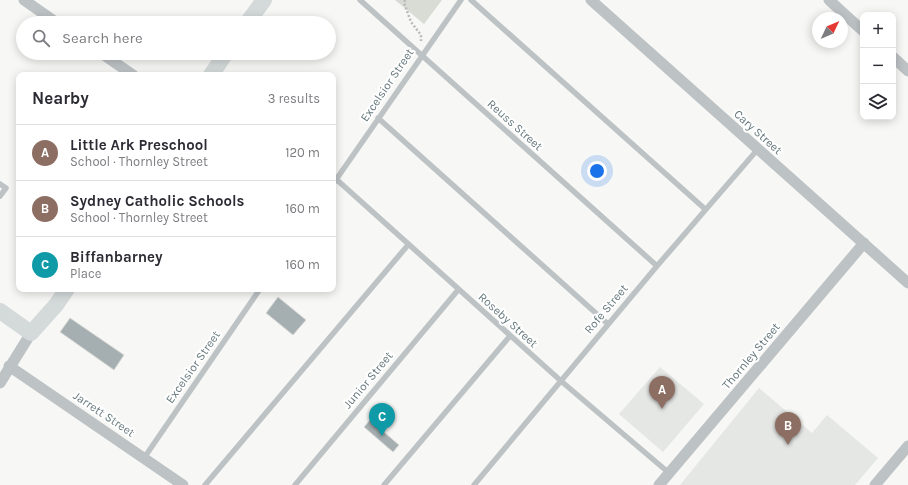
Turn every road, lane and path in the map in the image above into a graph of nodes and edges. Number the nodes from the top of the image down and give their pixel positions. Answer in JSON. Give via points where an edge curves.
{"nodes":[{"id":1,"x":24,"y":0,"type":"edge"},
{"id":2,"x":264,"y":0,"type":"edge"},
{"id":3,"x":360,"y":0,"type":"edge"},
{"id":4,"x":405,"y":0,"type":"edge"},
{"id":5,"x":461,"y":0,"type":"edge"},
{"id":6,"x":471,"y":0,"type":"edge"},
{"id":7,"x":590,"y":0,"type":"edge"},
{"id":8,"x":829,"y":0,"type":"edge"},
{"id":9,"x":47,"y":16,"type":"edge"},
{"id":10,"x":252,"y":16,"type":"edge"},
{"id":11,"x":860,"y":27,"type":"edge"},
{"id":12,"x":421,"y":56,"type":"junction"},
{"id":13,"x":111,"y":60,"type":"edge"},
{"id":14,"x":221,"y":60,"type":"edge"},
{"id":15,"x":896,"y":60,"type":"edge"},
{"id":16,"x":908,"y":71,"type":"edge"},
{"id":17,"x":129,"y":72,"type":"edge"},
{"id":18,"x":213,"y":72,"type":"edge"},
{"id":19,"x":378,"y":118,"type":"junction"},
{"id":20,"x":758,"y":148,"type":"junction"},
{"id":21,"x":336,"y":180,"type":"edge"},
{"id":22,"x":336,"y":182,"type":"edge"},
{"id":23,"x":0,"y":184,"type":"edge"},
{"id":24,"x":0,"y":196,"type":"edge"},
{"id":25,"x":705,"y":209,"type":"junction"},
{"id":26,"x":864,"y":243,"type":"junction"},
{"id":27,"x":408,"y":245,"type":"junction"},
{"id":28,"x":657,"y":266,"type":"junction"},
{"id":29,"x":908,"y":283,"type":"edge"},
{"id":30,"x":458,"y":290,"type":"junction"},
{"id":31,"x":65,"y":292,"type":"edge"},
{"id":32,"x":258,"y":292,"type":"edge"},
{"id":33,"x":0,"y":311,"type":"edge"},
{"id":34,"x":608,"y":324,"type":"junction"},
{"id":35,"x":31,"y":333,"type":"junction"},
{"id":36,"x":510,"y":336,"type":"junction"},
{"id":37,"x":9,"y":366,"type":"junction"},
{"id":38,"x":561,"y":381,"type":"junction"},
{"id":39,"x":0,"y":383,"type":"edge"},
{"id":40,"x":908,"y":446,"type":"edge"},
{"id":41,"x":144,"y":458,"type":"junction"},
{"id":42,"x":669,"y":473,"type":"junction"},
{"id":43,"x":183,"y":485,"type":"edge"},
{"id":44,"x":205,"y":485,"type":"edge"},
{"id":45,"x":295,"y":485,"type":"edge"},
{"id":46,"x":384,"y":485,"type":"edge"},
{"id":47,"x":474,"y":485,"type":"edge"},
{"id":48,"x":659,"y":485,"type":"edge"},
{"id":49,"x":875,"y":485,"type":"edge"}],
"edges":[{"from":1,"to":9,"type":"street"},
{"from":2,"to":10,"type":"street"},
{"from":3,"to":12,"type":"lane","name":"Reuss Street"},
{"from":4,"to":12,"type":"path","via":[[412,22],[421,35]]},
{"from":5,"to":12,"type":"lane","name":"Excelsior Street"},
{"from":6,"to":25,"type":"lane"},
{"from":7,"to":20,"type":"street","name":"Cary Street"},
{"from":8,"to":11,"type":"street"},
{"from":12,"to":19,"type":"lane","name":"Excelsior Street"},
{"from":12,"to":28,"type":"lane","name":"Reuss Street"},
{"from":13,"to":17,"type":"street"},
{"from":14,"to":18,"type":"street"},
{"from":15,"to":16,"type":"street"},
{"from":19,"to":21,"type":"lane","name":"Excelsior Street"},
{"from":19,"to":34,"type":"lane"},
{"from":20,"to":25,"type":"lane","name":"Rofe Street"},
{"from":20,"to":26,"type":"street","name":"Cary Street"},
{"from":22,"to":27,"type":"lane","name":"Roseby Street"},
{"from":23,"to":24,"type":"lane","via":[[6,188]]},
{"from":25,"to":28,"type":"lane","name":"Rofe Street"},
{"from":26,"to":29,"type":"street","name":"Cary Street"},
{"from":26,"to":42,"type":"street","name":"Thornley Street"},
{"from":27,"to":30,"type":"lane","name":"Roseby Street"},
{"from":27,"to":44,"type":"lane"},
{"from":28,"to":34,"type":"lane","name":"Rofe Street"},
{"from":30,"to":36,"type":"lane","name":"Roseby Street"},
{"from":30,"to":45,"type":"lane","name":"Junior Street"},
{"from":31,"to":35,"type":"street"},
{"from":32,"to":41,"type":"lane","name":"Excelsior Street"},
{"from":33,"to":35,"type":"street"},
{"from":34,"to":38,"type":"lane","name":"Rofe Street"},
{"from":35,"to":37,"type":"street"},
{"from":36,"to":38,"type":"lane","name":"Roseby Street"},
{"from":36,"to":46,"type":"lane"},
{"from":37,"to":39,"type":"street"},
{"from":37,"to":41,"type":"street","name":"Jarrett Street"},
{"from":38,"to":42,"type":"lane","name":"Roseby Street"},
{"from":38,"to":47,"type":"lane","name":"Rofe Street"},
{"from":40,"to":49,"type":"street"},
{"from":41,"to":43,"type":"street","name":"Jarrett Street"},
{"from":42,"to":48,"type":"street","name":"Thornley Street"}]}
